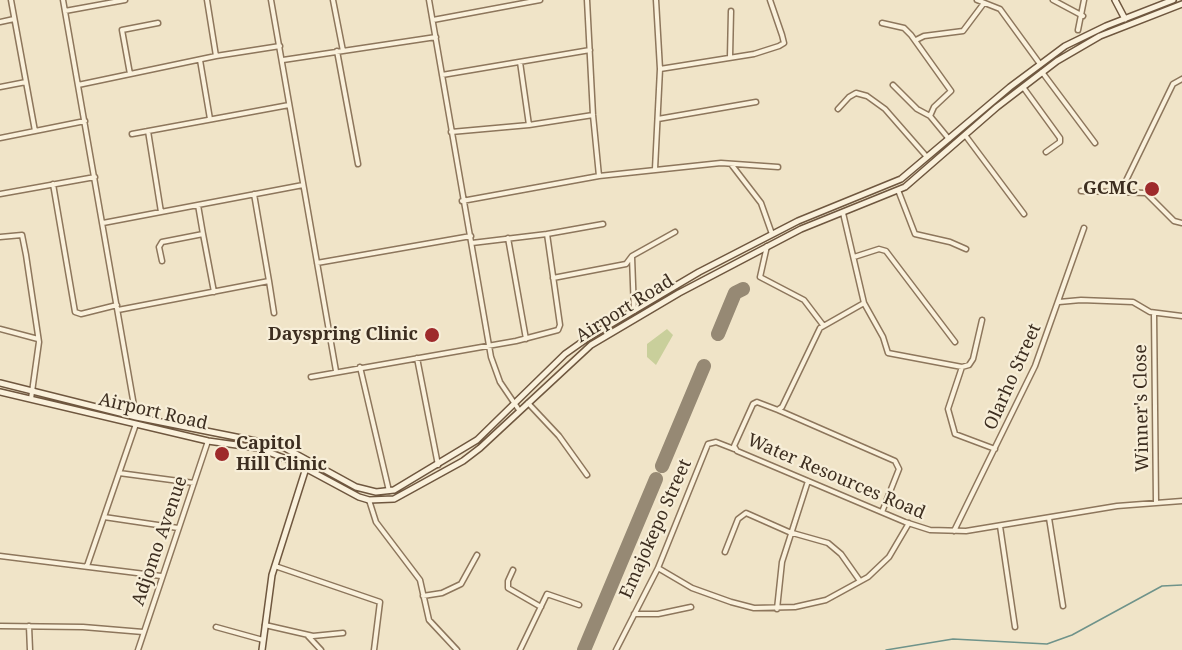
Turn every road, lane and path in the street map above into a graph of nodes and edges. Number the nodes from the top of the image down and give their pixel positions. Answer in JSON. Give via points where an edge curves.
{"nodes":[{"id":1,"x":11,"y":0,"type":"edge"},
{"id":2,"x":63,"y":0,"type":"edge"},
{"id":3,"x":125,"y":0,"type":"edge"},
{"id":4,"x":207,"y":0,"type":"edge"},
{"id":5,"x":271,"y":0,"type":"edge"},
{"id":6,"x":333,"y":0,"type":"edge"},
{"id":7,"x":429,"y":0,"type":"edge"},
{"id":8,"x":492,"y":0,"type":"edge"},
{"id":9,"x":540,"y":0,"type":"edge"},
{"id":10,"x":587,"y":0,"type":"edge"},
{"id":11,"x":656,"y":0,"type":"edge"},
{"id":12,"x":770,"y":0,"type":"edge"},
{"id":13,"x":977,"y":0,"type":"edge"},
{"id":14,"x":1053,"y":0,"type":"edge"},
{"id":15,"x":1084,"y":0,"type":"edge"},
{"id":16,"x":1115,"y":0,"type":"edge"},
{"id":17,"x":1173,"y":0,"type":"edge"},
{"id":18,"x":984,"y":3,"type":"junction"},
{"id":19,"x":1182,"y":4,"type":"edge"},
{"id":20,"x":494,"y":8,"type":"junction"},
{"id":21,"x":65,"y":11,"type":"junction"},
{"id":22,"x":731,"y":11,"type":"dead end"},
{"id":23,"x":1083,"y":16,"type":"junction"},
{"id":24,"x":1125,"y":19,"type":"junction"},
{"id":25,"x":14,"y":20,"type":"junction"},
{"id":26,"x":433,"y":20,"type":"junction"},
{"id":27,"x":0,"y":22,"type":"edge"},
{"id":28,"x":158,"y":23,"type":"dead end"},
{"id":29,"x":882,"y":23,"type":"dead end"},
{"id":30,"x":1078,"y":30,"type":"dead end"},
{"id":31,"x":436,"y":37,"type":"junction"},
{"id":32,"x":916,"y":40,"type":"junction"},
{"id":33,"x":280,"y":46,"type":"junction"},
{"id":34,"x":590,"y":50,"type":"junction"},
{"id":35,"x":338,"y":51,"type":"junction"},
{"id":36,"x":343,"y":51,"type":"junction"},
{"id":37,"x":216,"y":56,"type":"junction"},
{"id":38,"x":730,"y":57,"type":"junction"},
{"id":39,"x":200,"y":60,"type":"junction"},
{"id":40,"x":283,"y":60,"type":"junction"},
{"id":41,"x":520,"y":62,"type":"junction"},
{"id":42,"x":1040,"y":64,"type":"junction"},
{"id":43,"x":660,"y":69,"type":"junction"},
{"id":44,"x":1042,"y":72,"type":"junction"},
{"id":45,"x":130,"y":74,"type":"junction"},
{"id":46,"x":442,"y":75,"type":"junction"},
{"id":47,"x":1182,"y":79,"type":"edge"},
{"id":48,"x":26,"y":82,"type":"junction"},
{"id":49,"x":78,"y":85,"type":"junction"},
{"id":50,"x":893,"y":85,"type":"dead end"},
{"id":51,"x":0,"y":87,"type":"edge"},
{"id":52,"x":1010,"y":87,"type":"junction"},
{"id":53,"x":1023,"y":87,"type":"junction"},
{"id":54,"x":1015,"y":93,"type":"junction"},
{"id":55,"x":756,"y":102,"type":"dead end"},
{"id":56,"x":290,"y":105,"type":"junction"},
{"id":57,"x":838,"y":109,"type":"dead end"},
{"id":58,"x":593,"y":115,"type":"junction"},
{"id":59,"x":930,"y":116,"type":"junction"},
{"id":60,"x":210,"y":119,"type":"junction"},
{"id":61,"x":658,"y":119,"type":"junction"},
{"id":62,"x":84,"y":122,"type":"junction"},
{"id":63,"x":529,"y":125,"type":"junction"},
{"id":64,"x":35,"y":131,"type":"junction"},
{"id":65,"x":148,"y":131,"type":"junction"},
{"id":66,"x":451,"y":132,"type":"junction"},
{"id":67,"x":132,"y":134,"type":"dead end"},
{"id":68,"x":965,"y":135,"type":"junction"},
{"id":69,"x":0,"y":138,"type":"edge"},
{"id":70,"x":948,"y":139,"type":"junction"},
{"id":71,"x":1095,"y":143,"type":"dead end"},
{"id":72,"x":1046,"y":152,"type":"dead end"},
{"id":73,"x":928,"y":158,"type":"junction"},
{"id":74,"x":731,"y":164,"type":"junction"},
{"id":75,"x":358,"y":165,"type":"dead end"},
{"id":76,"x":778,"y":167,"type":"dead end"},
{"id":77,"x":655,"y":169,"type":"junction"},
{"id":78,"x":599,"y":176,"type":"junction"},
{"id":79,"x":95,"y":177,"type":"junction"},
{"id":80,"x":52,"y":184,"type":"junction"},
{"id":81,"x":303,"y":185,"type":"junction"},
{"id":82,"x":898,"y":190,"type":"junction"},
{"id":83,"x":1081,"y":191,"type":"dead end"},
{"id":84,"x":1121,"y":191,"type":"junction"},
{"id":85,"x":0,"y":194,"type":"edge"},
{"id":86,"x":254,"y":194,"type":"junction"},
{"id":87,"x":462,"y":201,"type":"junction"},
{"id":88,"x":198,"y":205,"type":"junction"},
{"id":89,"x":161,"y":212,"type":"junction"},
{"id":90,"x":843,"y":213,"type":"junction"},
{"id":91,"x":1024,"y":214,"type":"dead end"},
{"id":92,"x":1182,"y":222,"type":"edge"},
{"id":93,"x":103,"y":223,"type":"junction"},
{"id":94,"x":603,"y":224,"type":"dead end"},
{"id":95,"x":1084,"y":228,"type":"dead end"},
{"id":96,"x":675,"y":232,"type":"dead end"},
{"id":97,"x":547,"y":234,"type":"junction"},
{"id":98,"x":772,"y":235,"type":"junction"},
{"id":99,"x":471,"y":236,"type":"junction"},
{"id":100,"x":0,"y":237,"type":"edge"},
{"id":101,"x":508,"y":238,"type":"junction"},
{"id":102,"x":204,"y":240,"type":"junction"},
{"id":103,"x":472,"y":243,"type":"junction"},
{"id":104,"x":767,"y":246,"type":"junction"},
{"id":105,"x":966,"y":249,"type":"dead end"},
{"id":106,"x":632,"y":256,"type":"junction"},
{"id":107,"x":854,"y":257,"type":"junction"},
{"id":108,"x":162,"y":261,"type":"dead end"},
{"id":109,"x":317,"y":263,"type":"junction"},
{"id":110,"x":554,"y":278,"type":"junction"},
{"id":111,"x":269,"y":281,"type":"junction"},
{"id":112,"x":675,"y":286,"type":"junction"},
{"id":113,"x":214,"y":292,"type":"junction"},
{"id":114,"x":679,"y":293,"type":"junction"},
{"id":115,"x":1059,"y":302,"type":"junction"},
{"id":116,"x":864,"y":303,"type":"junction"},
{"id":117,"x":118,"y":308,"type":"junction"},
{"id":118,"x":634,"y":311,"type":"junction"},
{"id":119,"x":274,"y":313,"type":"dead end"},
{"id":120,"x":1154,"y":313,"type":"junction"},
{"id":121,"x":1182,"y":316,"type":"edge"},
{"id":122,"x":982,"y":320,"type":"dead end"},
{"id":123,"x":823,"y":325,"type":"junction"},
{"id":124,"x":0,"y":329,"type":"edge"},
{"id":125,"x":38,"y":339,"type":"junction"},
{"id":126,"x":526,"y":339,"type":"junction"},
{"id":127,"x":955,"y":342,"type":"dead end"},
{"id":128,"x":489,"y":346,"type":"junction"},
{"id":129,"x":417,"y":358,"type":"junction"},
{"id":130,"x":360,"y":367,"type":"junction"},
{"id":131,"x":962,"y":367,"type":"junction"},
{"id":132,"x":336,"y":371,"type":"junction"},
{"id":133,"x":311,"y":377,"type":"dead end"},
{"id":134,"x":0,"y":383,"type":"edge"},
{"id":135,"x":0,"y":392,"type":"edge"},
{"id":136,"x":33,"y":392,"type":"junction"},
{"id":137,"x":40,"y":394,"type":"junction"},
{"id":138,"x":31,"y":399,"type":"junction"},
{"id":139,"x":38,"y":401,"type":"junction"},
{"id":140,"x":528,"y":402,"type":"junction"},
{"id":141,"x":514,"y":404,"type":"junction"},
{"id":142,"x":519,"y":410,"type":"junction"},
{"id":143,"x":778,"y":410,"type":"junction"},
{"id":144,"x":136,"y":420,"type":"junction"},
{"id":145,"x":208,"y":441,"type":"junction"},
{"id":146,"x":734,"y":449,"type":"junction"},
{"id":147,"x":995,"y":449,"type":"junction"},
{"id":148,"x":438,"y":465,"type":"junction"},
{"id":149,"x":306,"y":468,"type":"junction"},
{"id":150,"x":119,"y":473,"type":"junction"},
{"id":151,"x":587,"y":475,"type":"dead end"},
{"id":152,"x":808,"y":481,"type":"junction"},
{"id":153,"x":194,"y":483,"type":"junction"},
{"id":154,"x":389,"y":491,"type":"junction"},
{"id":155,"x":369,"y":501,"type":"junction"},
{"id":156,"x":1182,"y":501,"type":"edge"},
{"id":157,"x":1156,"y":502,"type":"junction"},
{"id":158,"x":882,"y":512,"type":"junction"},
{"id":159,"x":104,"y":517,"type":"junction"},
{"id":160,"x":1049,"y":518,"type":"junction"},
{"id":161,"x":909,"y":523,"type":"junction"},
{"id":162,"x":1000,"y":526,"type":"junction"},
{"id":163,"x":178,"y":528,"type":"junction"},
{"id":164,"x":954,"y":531,"type":"junction"},
{"id":165,"x":789,"y":532,"type":"junction"},
{"id":166,"x":725,"y":552,"type":"dead end"},
{"id":167,"x":477,"y":555,"type":"dead end"},
{"id":168,"x":0,"y":556,"type":"edge"},
{"id":169,"x":87,"y":566,"type":"junction"},
{"id":170,"x":275,"y":566,"type":"junction"},
{"id":171,"x":658,"y":568,"type":"junction"},
{"id":172,"x":513,"y":570,"type":"dead end"},
{"id":173,"x":161,"y":576,"type":"junction"},
{"id":174,"x":860,"y":581,"type":"junction"},
{"id":175,"x":423,"y":596,"type":"junction"},
{"id":176,"x":579,"y":605,"type":"dead end"},
{"id":177,"x":1063,"y":606,"type":"dead end"},
{"id":178,"x":541,"y":607,"type":"junction"},
{"id":179,"x":691,"y":607,"type":"dead end"},
{"id":180,"x":777,"y":609,"type":"junction"},
{"id":181,"x":634,"y":614,"type":"junction"},
{"id":182,"x":265,"y":625,"type":"junction"},
{"id":183,"x":0,"y":626,"type":"edge"},
{"id":184,"x":29,"y":626,"type":"junction"},
{"id":185,"x":216,"y":627,"type":"dead end"},
{"id":186,"x":1015,"y":627,"type":"dead end"},
{"id":187,"x":143,"y":632,"type":"junction"},
{"id":188,"x":343,"y":633,"type":"dead end"},
{"id":189,"x":307,"y":635,"type":"junction"},
{"id":190,"x":263,"y":640,"type":"junction"},
{"id":191,"x":30,"y":650,"type":"edge"},
{"id":192,"x":138,"y":650,"type":"edge"},
{"id":193,"x":262,"y":650,"type":"edge"},
{"id":194,"x":321,"y":650,"type":"edge"},
{"id":195,"x":374,"y":650,"type":"edge"},
{"id":196,"x":457,"y":650,"type":"edge"},
{"id":197,"x":520,"y":650,"type":"edge"},
{"id":198,"x":616,"y":650,"type":"edge"}],
"edges":[{"from":1,"to":25,"type":"street"},
{"from":2,"to":21,"type":"street"},
{"from":3,"to":21,"type":"street"},
{"from":4,"to":37,"type":"street"},
{"from":5,"to":33,"type":"street"},
{"from":6,"to":36,"type":"street"},
{"from":7,"to":26,"type":"street"},
{"from":8,"to":20,"type":"street"},
{"from":9,"to":20,"type":"street"},
{"from":10,"to":34,"type":"street"},
{"from":11,"to":43,"type":"street"},
{"from":12,"to":38,"type":"street","via":[[784,43],[754,54]]},
{"from":13,"to":18,"type":"street"},
{"from":14,"to":23,"type":"street"},
{"from":15,"to":23,"type":"street"},
{"from":16,"to":24,"type":"main road"},
{"from":17,"to":24,"type":"main road","name":"Airport Road"},
{"from":18,"to":32,"type":"street","via":[[963,31]]},
{"from":18,"to":42,"type":"street","via":[[1000,9]]},
{"from":19,"to":44,"type":"main road","name":"Airport Road","via":[[1100,36]]},
{"from":20,"to":26,"type":"street"},
{"from":21,"to":49,"type":"street"},
{"from":22,"to":38,"type":"street"},
{"from":23,"to":30,"type":"street"},
{"from":24,"to":42,"type":"main road","name":"Airport Road","via":[[1084,36]]},
{"from":25,"to":27,"type":"street"},
{"from":25,"to":48,"type":"street"},
{"from":26,"to":31,"type":"street"},
{"from":28,"to":45,"type":"street","via":[[122,30]]},
{"from":29,"to":32,"type":"street","via":[[904,28]]},
{"from":31,"to":36,"type":"street"},
{"from":31,"to":46,"type":"street"},
{"from":32,"to":59,"type":"street","via":[[951,91],[934,106]]},
{"from":33,"to":37,"type":"street"},
{"from":33,"to":40,"type":"street"},
{"from":34,"to":41,"type":"street"},
{"from":34,"to":58,"type":"street"},
{"from":35,"to":36,"type":"street"},
{"from":35,"to":40,"type":"street"},
{"from":35,"to":75,"type":"street"},
{"from":37,"to":39,"type":"street"},
{"from":38,"to":43,"type":"street"},
{"from":39,"to":45,"type":"street"},
{"from":39,"to":60,"type":"street"},
{"from":40,"to":56,"type":"street"},
{"from":41,"to":46,"type":"street"},
{"from":41,"to":63,"type":"street"},
{"from":42,"to":52,"type":"main road","name":"Airport Road"},
{"from":43,"to":61,"type":"street"},
{"from":44,"to":53,"type":"main road","name":"Airport Road"},
{"from":44,"to":71,"type":"street"},
{"from":45,"to":49,"type":"street"},
{"from":46,"to":66,"type":"street"},
{"from":47,"to":84,"type":"street","via":[[1173,84]]},
{"from":48,"to":51,"type":"street"},
{"from":48,"to":64,"type":"street"},
{"from":49,"to":62,"type":"street"},
{"from":50,"to":59,"type":"street"},
{"from":52,"to":54,"type":"main road"},
{"from":52,"to":70,"type":"main road","name":"Airport Road"},
{"from":53,"to":54,"type":"main road","name":"Airport Road"},
{"from":53,"to":72,"type":"street","via":[[1060,138]]},
{"from":54,"to":68,"type":"main road","name":"Airport Road"},
{"from":55,"to":61,"type":"street"},
{"from":56,"to":60,"type":"street"},
{"from":56,"to":81,"type":"street"},
{"from":57,"to":73,"type":"street","via":[[856,93],[867,96],[885,109]]},
{"from":58,"to":63,"type":"street"},
{"from":58,"to":78,"type":"street"},
{"from":59,"to":70,"type":"street"},
{"from":60,"to":65,"type":"street"},
{"from":61,"to":77,"type":"street"},
{"from":62,"to":64,"type":"street"},
{"from":62,"to":79,"type":"street"},
{"from":63,"to":66,"type":"street"},
{"from":64,"to":69,"type":"street"},
{"from":65,"to":67,"type":"street"},
{"from":65,"to":89,"type":"street"},
{"from":66,"to":87,"type":"street"},
{"from":68,"to":82,"type":"main road","name":"Airport Road"},
{"from":68,"to":91,"type":"street"},
{"from":70,"to":73,"type":"main road","name":"Airport Road"},
{"from":73,"to":98,"type":"main road","name":"Airport Road","via":[[887,187]]},
{"from":74,"to":76,"type":"street"},
{"from":74,"to":77,"type":"street"},
{"from":74,"to":98,"type":"street","via":[[761,203]]},
{"from":77,"to":78,"type":"street"},
{"from":78,"to":87,"type":"street"},
{"from":79,"to":80,"type":"street"},
{"from":79,"to":93,"type":"street"},
{"from":80,"to":85,"type":"street"},
{"from":80,"to":117,"type":"street","via":[[75,312]]},
{"from":81,"to":86,"type":"street"},
{"from":81,"to":109,"type":"street"},
{"from":82,"to":90,"type":"main road","name":"Airport Road"},
{"from":82,"to":105,"type":"street","via":[[915,234]]},
{"from":83,"to":84,"type":"street"},
{"from":84,"to":92,"type":"street","via":[[1146,193],[1174,221]]},
{"from":86,"to":88,"type":"street"},
{"from":86,"to":111,"type":"street"},
{"from":87,"to":99,"type":"street"},
{"from":88,"to":89,"type":"street"},
{"from":88,"to":102,"type":"street"},
{"from":89,"to":93,"type":"street"},
{"from":90,"to":104,"type":"main road","name":"Airport Road"},
{"from":90,"to":107,"type":"street"},
{"from":93,"to":117,"type":"street"},
{"from":94,"to":97,"type":"street"},
{"from":95,"to":115,"type":"street","name":"Olarho Street"},
{"from":96,"to":106,"type":"street"},
{"from":97,"to":101,"type":"street"},
{"from":97,"to":110,"type":"street"},
{"from":98,"to":112,"type":"main road","name":"Airport Road"},
{"from":99,"to":103,"type":"street"},
{"from":99,"to":109,"type":"street"},
{"from":100,"to":125,"type":"street","via":[[22,235]]},
{"from":101,"to":103,"type":"street"},
{"from":101,"to":126,"type":"street"},
{"from":102,"to":108,"type":"street","via":[[203,234],[162,242]]},
{"from":102,"to":113,"type":"street"},
{"from":103,"to":128,"type":"street"},
{"from":104,"to":114,"type":"main road","name":"Airport Road"},
{"from":104,"to":123,"type":"street","via":[[760,277],[804,300]]},
{"from":106,"to":110,"type":"street","via":[[626,264]]},
{"from":106,"to":118,"type":"street"},
{"from":107,"to":116,"type":"street"},
{"from":107,"to":127,"type":"street","via":[[879,249],[886,251]]},
{"from":109,"to":132,"type":"street"},
{"from":110,"to":126,"type":"street","via":[[558,330]]},
{"from":111,"to":113,"type":"street"},
{"from":111,"to":119,"type":"street"},
{"from":112,"to":114,"type":"main road"},
{"from":112,"to":118,"type":"main road","name":"Airport Road"},
{"from":113,"to":117,"type":"street"},
{"from":114,"to":140,"type":"main road","name":"Airport Road","via":[[591,345]]},
{"from":115,"to":120,"type":"street","via":[[1133,302]]},
{"from":115,"to":147,"type":"street","name":"Olarho Street","via":[[1035,366]]},
{"from":116,"to":123,"type":"street"},
{"from":116,"to":131,"type":"street","via":[[888,353]]},
{"from":117,"to":144,"type":"street"},
{"from":118,"to":141,"type":"main road","name":"Airport Road","via":[[565,354]]},
{"from":120,"to":121,"type":"street"},
{"from":120,"to":157,"type":"street","name":"Winner's Close"},
{"from":122,"to":131,"type":"street","via":[[973,359]]},
{"from":123,"to":143,"type":"street"},
{"from":124,"to":125,"type":"street"},
{"from":125,"to":136,"type":"street"},
{"from":126,"to":128,"type":"street"},
{"from":128,"to":129,"type":"street"},
{"from":128,"to":141,"type":"street","via":[[500,382]]},
{"from":129,"to":130,"type":"street"},
{"from":129,"to":148,"type":"street"},
{"from":130,"to":132,"type":"street"},
{"from":130,"to":154,"type":"street"},
{"from":131,"to":147,"type":"street","via":[[948,409],[955,434]]},
{"from":132,"to":133,"type":"street"},
{"from":134,"to":136,"type":"main road","name":"Airport Road"},
{"from":135,"to":138,"type":"main road","name":"Airport Road"},
{"from":136,"to":137,"type":"main road","name":"Airport Road"},
{"from":136,"to":138,"type":"street"},
{"from":137,"to":139,"type":"main road"},
{"from":137,"to":144,"type":"main road","name":"Airport Road"},
{"from":138,"to":139,"type":"main road","name":"Airport Road"},
{"from":139,"to":144,"type":"main road","name":"Airport Road"},
{"from":140,"to":142,"type":"main road","name":"Airport Road"},
{"from":140,"to":151,"type":"street","via":[[560,436]]},
{"from":141,"to":142,"type":"street"},
{"from":141,"to":148,"type":"main road","name":"Airport Road","via":[[477,440]]},
{"from":142,"to":155,"type":"main road","name":"Airport Road","via":[[463,461],[407,494]]},
{"from":143,"to":146,"type":"street","name":"Water Resources Road","via":[[753,404]]},
{"from":143,"to":158,"type":"street","via":[[895,461],[898,470]]},
{"from":144,"to":145,"type":"main road","name":"Airport Road"},
{"from":144,"to":150,"type":"street"},
{"from":144,"to":154,"type":"main road","name":"Airport Road","via":[[271,444],[356,487]]},
{"from":145,"to":149,"type":"main road","name":"Airport Road","via":[[275,453]]},
{"from":145,"to":153,"type":"street","name":"Adjomo Avenue"},
{"from":146,"to":152,"type":"street","name":"Water Resources Road"},
{"from":146,"to":171,"type":"street","name":"Emajokepo Street","via":[[716,442],[708,444]]},
{"from":147,"to":164,"type":"street","name":"Olarho Street"},
{"from":148,"to":154,"type":"main road","name":"Airport Road"},
{"from":149,"to":155,"type":"main road","name":"Airport Road"},
{"from":149,"to":170,"type":"main road"},
{"from":150,"to":153,"type":"street"},
{"from":150,"to":159,"type":"street"},
{"from":152,"to":158,"type":"street","name":"Water Resources Road"},
{"from":152,"to":165,"type":"street"},
{"from":153,"to":163,"type":"street","name":"Adjomo Avenue"},
{"from":155,"to":175,"type":"street","via":[[376,522],[420,580]]},
{"from":156,"to":157,"type":"street","name":"Water Resources Road"},
{"from":157,"to":160,"type":"street","name":"Water Resources Road"},
{"from":158,"to":161,"type":"street","name":"Water Resources Road"},
{"from":159,"to":163,"type":"street"},
{"from":159,"to":169,"type":"street"},
{"from":160,"to":162,"type":"street","name":"Water Resources Road"},
{"from":160,"to":177,"type":"street"},
{"from":161,"to":164,"type":"street","name":"Water Resources Road","via":[[930,530]]},
{"from":161,"to":174,"type":"street","via":[[889,557]]},
{"from":162,"to":164,"type":"street","name":"Water Resources Road"},
{"from":162,"to":186,"type":"street"},
{"from":163,"to":173,"type":"street","name":"Adjomo Avenue"},
{"from":165,"to":166,"type":"street","via":[[746,513],[738,519]]},
{"from":165,"to":174,"type":"street","via":[[828,543]]},
{"from":165,"to":180,"type":"street"},
{"from":167,"to":175,"type":"street","via":[[461,584]]},
{"from":168,"to":169,"type":"street"},
{"from":169,"to":173,"type":"street"},
{"from":170,"to":182,"type":"main road"},
{"from":170,"to":195,"type":"street","via":[[380,602]]},
{"from":171,"to":180,"type":"street","via":[[713,596],[754,608]]},
{"from":171,"to":181,"type":"street","name":"Emajokepo Street"},
{"from":172,"to":178,"type":"street","via":[[508,588]]},
{"from":173,"to":187,"type":"street","name":"Adjomo Avenue"},
{"from":174,"to":180,"type":"street","via":[[826,600]]},
{"from":175,"to":196,"type":"street","via":[[429,620]]},
{"from":176,"to":178,"type":"street","via":[[549,593]]},
{"from":178,"to":197,"type":"street"},
{"from":179,"to":181,"type":"street","via":[[658,615]]},
{"from":181,"to":198,"type":"street","name":"Emajokepo Street"},
{"from":182,"to":189,"type":"street"},
{"from":182,"to":190,"type":"main road"},
{"from":183,"to":184,"type":"street"},
{"from":184,"to":187,"type":"street"},
{"from":184,"to":191,"type":"street"},
{"from":185,"to":190,"type":"street"},
{"from":187,"to":192,"type":"street","name":"Adjomo Avenue"},
{"from":188,"to":189,"type":"street"},
{"from":189,"to":194,"type":"street"},
{"from":190,"to":193,"type":"main road"}]}
